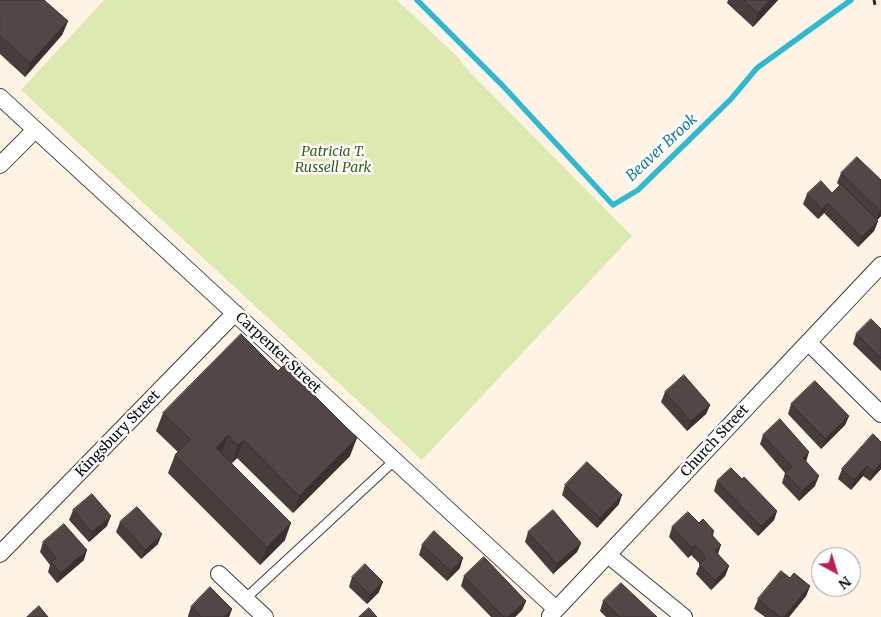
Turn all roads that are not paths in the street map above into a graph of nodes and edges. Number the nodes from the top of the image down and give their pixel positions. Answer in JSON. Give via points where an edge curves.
{"nodes":[{"id":1,"x":0,"y":97,"type":"edge"},
{"id":2,"x":35,"y":130,"type":"junction"},
{"id":3,"x":0,"y":165,"type":"edge"},
{"id":4,"x":881,"y":265,"type":"edge"},
{"id":5,"x":235,"y":312,"type":"junction"},
{"id":6,"x":808,"y":342,"type":"junction"},
{"id":7,"x":881,"y":414,"type":"edge"},
{"id":8,"x":395,"y":460,"type":"junction"},
{"id":9,"x":0,"y":554,"type":"edge"},
{"id":10,"x":608,"y":555,"type":"junction"},
{"id":11,"x":219,"y":574,"type":"dead end"},
{"id":12,"x":246,"y":599,"type":"junction"},
{"id":13,"x":552,"y":613,"type":"edge"},
{"id":14,"x":265,"y":617,"type":"edge"},
{"id":15,"x":684,"y":617,"type":"edge"}],
"edges":[{"from":1,"to":2,"type":"street","name":"Carpenter Street"},
{"from":2,"to":3,"type":"street"},
{"from":2,"to":5,"type":"street","name":"Carpenter Street"},
{"from":4,"to":6,"type":"street","name":"Church Street"},
{"from":5,"to":8,"type":"street","name":"Carpenter Street"},
{"from":5,"to":9,"type":"street","name":"Kingsbury Street"},
{"from":6,"to":7,"type":"street"},
{"from":6,"to":10,"type":"street","name":"Church Street"},
{"from":8,"to":12,"type":"lane"},
{"from":8,"to":13,"type":"street","name":"Carpenter Street"},
{"from":10,"to":13,"type":"street","name":"Church Street"},
{"from":10,"to":15,"type":"street"},
{"from":11,"to":12,"type":"street"},
{"from":12,"to":14,"type":"street"}]}
